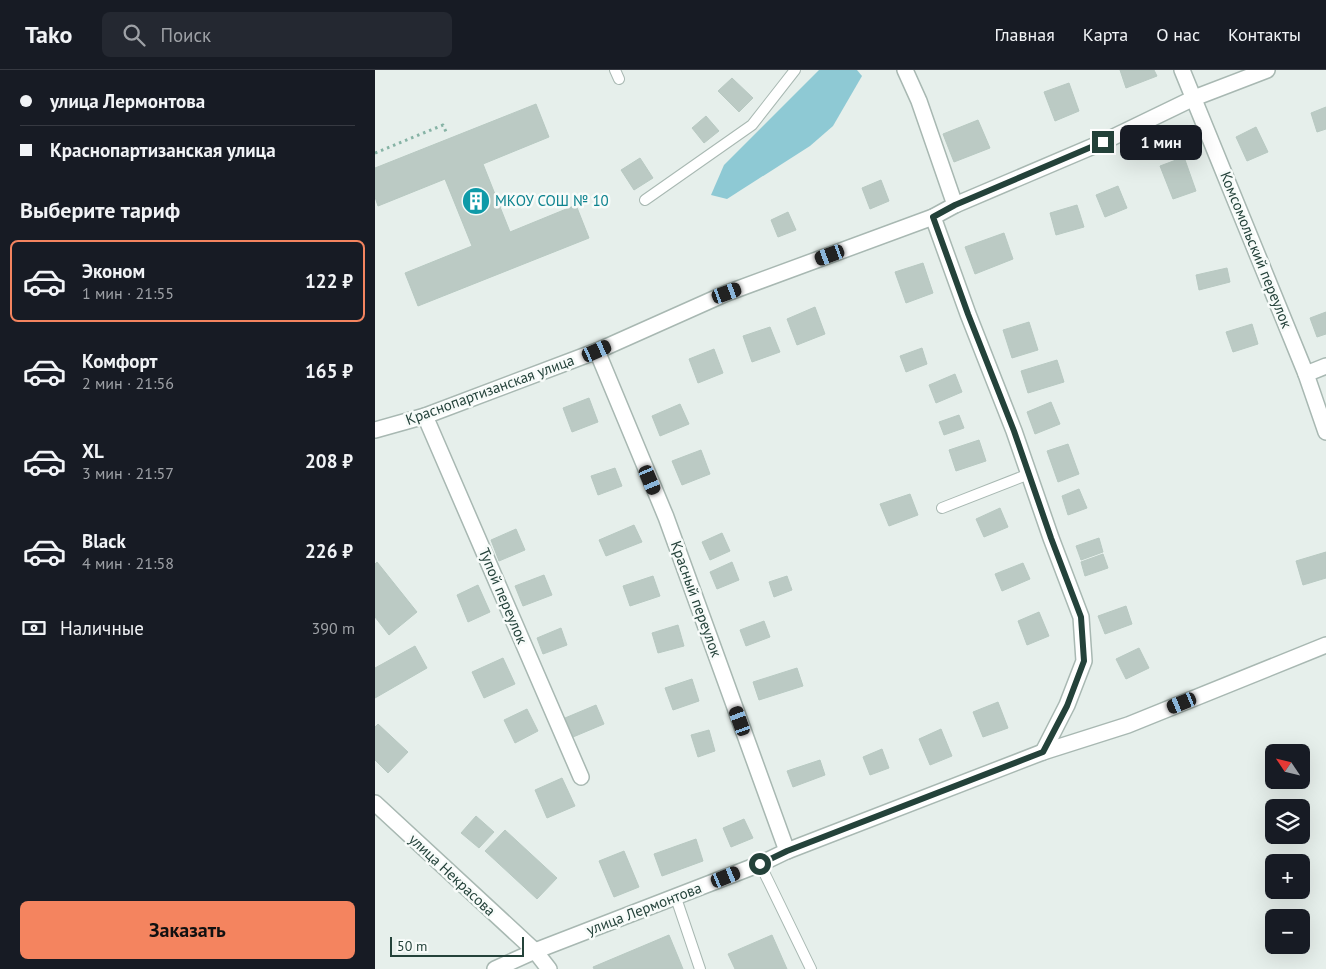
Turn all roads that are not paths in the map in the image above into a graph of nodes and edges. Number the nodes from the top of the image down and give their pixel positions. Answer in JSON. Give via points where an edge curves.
{"nodes":[{"id":1,"x":795,"y":70,"type":"edge"},
{"id":2,"x":905,"y":70,"type":"edge"},
{"id":3,"x":1182,"y":70,"type":"edge"},
{"id":4,"x":1267,"y":70,"type":"edge"},
{"id":5,"x":1194,"y":98,"type":"junction"},
{"id":6,"x":645,"y":200,"type":"dead end"},
{"id":7,"x":955,"y":205,"type":"junction"},
{"id":8,"x":933,"y":217,"type":"junction"},
{"id":9,"x":597,"y":351,"type":"junction"},
{"id":10,"x":1326,"y":366,"type":"edge"},
{"id":11,"x":1307,"y":374,"type":"junction"},
{"id":12,"x":425,"y":416,"type":"junction"},
{"id":13,"x":375,"y":430,"type":"edge"},
{"id":14,"x":1326,"y":432,"type":"edge"},
{"id":15,"x":1029,"y":474,"type":"junction"},
{"id":16,"x":942,"y":508,"type":"dead end"},
{"id":17,"x":1326,"y":645,"type":"edge"},
{"id":18,"x":1043,"y":752,"type":"junction"},
{"id":19,"x":581,"y":777,"type":"dead end"},
{"id":20,"x":375,"y":803,"type":"edge"},
{"id":21,"x":787,"y":851,"type":"junction"},
{"id":22,"x":760,"y":864,"type":"junction"},
{"id":23,"x":675,"y":898,"type":"junction"},
{"id":24,"x":535,"y":951,"type":"junction"},
{"id":25,"x":495,"y":969,"type":"edge"},
{"id":26,"x":549,"y":969,"type":"edge"},
{"id":27,"x":700,"y":969,"type":"edge"},
{"id":28,"x":811,"y":969,"type":"edge"}],
"edges":[{"from":1,"to":6,"type":"lane","via":[[751,125]]},
{"from":2,"to":7,"type":"street"},
{"from":3,"to":5,"type":"street","name":"Комсомольский переулок"},
{"from":4,"to":5,"type":"street","name":"Краснопартизанская улица"},
{"from":5,"to":7,"type":"street","name":"Краснопартизанская улица","via":[[1103,142]]},
{"from":5,"to":11,"type":"street","name":"Комсомольский переулок"},
{"from":7,"to":8,"type":"street","name":"Краснопартизанская улица"},
{"from":8,"to":9,"type":"street","name":"Краснопартизанская улица","via":[[727,293]]},
{"from":8,"to":15,"type":"street"},
{"from":9,"to":12,"type":"street","name":"Краснопартизанская улица"},
{"from":9,"to":21,"type":"street","name":"Красный переулок","via":[[666,517]]},
{"from":10,"to":11,"type":"street"},
{"from":11,"to":14,"type":"street","name":"Комсомольский переулок"},
{"from":12,"to":13,"type":"street","name":"Краснопартизанская улица"},
{"from":12,"to":19,"type":"street","name":"Тупой переулок"},
{"from":15,"to":16,"type":"lane"},
{"from":15,"to":18,"type":"street","via":[[1081,617],[1084,661],[1067,706]]},
{"from":17,"to":18,"type":"street","name":"улица Лермонтова","via":[[1128,725]]},
{"from":18,"to":21,"type":"street","name":"улица Лермонтова"},
{"from":20,"to":24,"type":"street","name":"улица Некрасова"},
{"from":21,"to":22,"type":"street","name":"улица Лермонтова"},
{"from":22,"to":23,"type":"street","name":"улица Лермонтова"},
{"from":22,"to":28,"type":"lane"},
{"from":23,"to":24,"type":"street","name":"улица Лермонтова"},
{"from":23,"to":27,"type":"lane"},
{"from":24,"to":25,"type":"street","name":"улица Лермонтова"},
{"from":24,"to":26,"type":"street","name":"улица Некрасова"}]}
